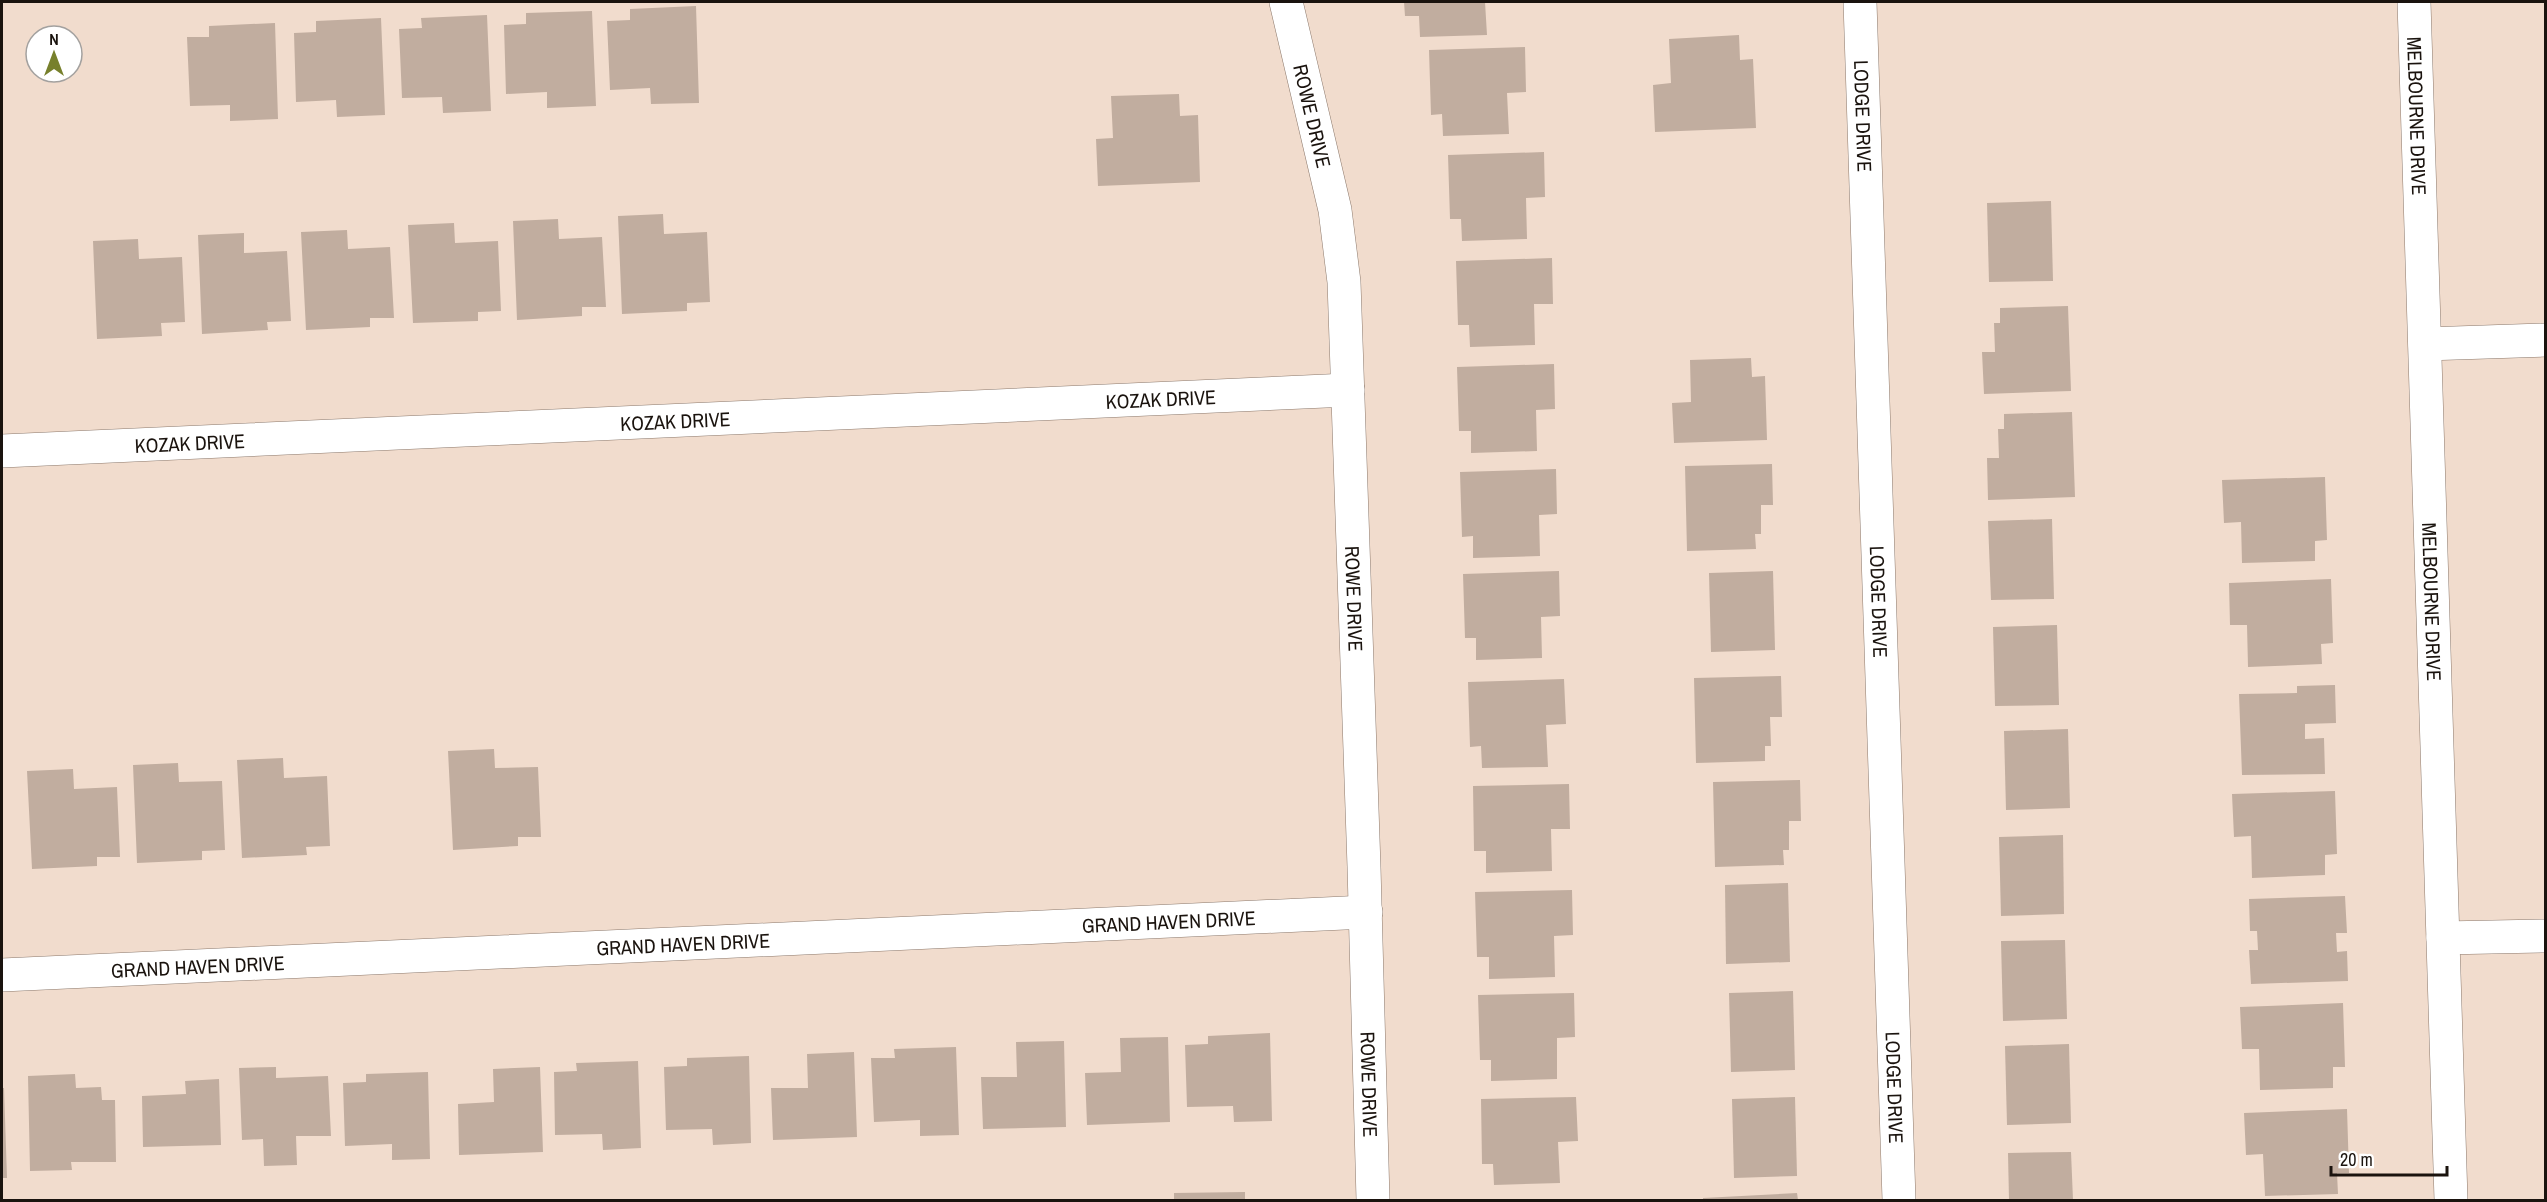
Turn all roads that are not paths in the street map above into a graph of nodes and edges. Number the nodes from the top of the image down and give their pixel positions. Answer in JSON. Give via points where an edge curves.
{"nodes":[{"id":1,"x":1286,"y":2,"type":"edge"},
{"id":2,"x":1860,"y":2,"type":"edge"},
{"id":3,"x":2414,"y":2,"type":"edge"},
{"id":4,"x":2546,"y":340,"type":"edge"},
{"id":5,"x":2424,"y":344,"type":"junction"},
{"id":6,"x":1348,"y":390,"type":"junction"},
{"id":7,"x":2,"y":451,"type":"edge"},
{"id":8,"x":1366,"y":912,"type":"junction"},
{"id":9,"x":2546,"y":936,"type":"edge"},
{"id":10,"x":2443,"y":938,"type":"junction"},
{"id":11,"x":2,"y":975,"type":"edge"},
{"id":12,"x":1373,"y":1200,"type":"edge"},
{"id":13,"x":1899,"y":1200,"type":"edge"},
{"id":14,"x":2451,"y":1200,"type":"edge"}],
"edges":[{"from":1,"to":6,"type":"street","name":"ROWE DRIVE","via":[[1335,210],[1344,282]]},
{"from":2,"to":13,"type":"street","name":"LODGE DRIVE"},
{"from":3,"to":5,"type":"street","name":"MELBOURNE DRIVE"},
{"from":4,"to":5,"type":"street"},
{"from":5,"to":10,"type":"street","name":"MELBOURNE DRIVE"},
{"from":6,"to":7,"type":"street","name":"KOZAK DRIVE"},
{"from":6,"to":8,"type":"street","name":"ROWE DRIVE"},
{"from":8,"to":11,"type":"street","name":"GRAND HAVEN DRIVE"},
{"from":8,"to":12,"type":"street","name":"ROWE DRIVE"},
{"from":9,"to":10,"type":"street"},
{"from":10,"to":14,"type":"street","name":"MELBOURNE DRIVE"}]}
